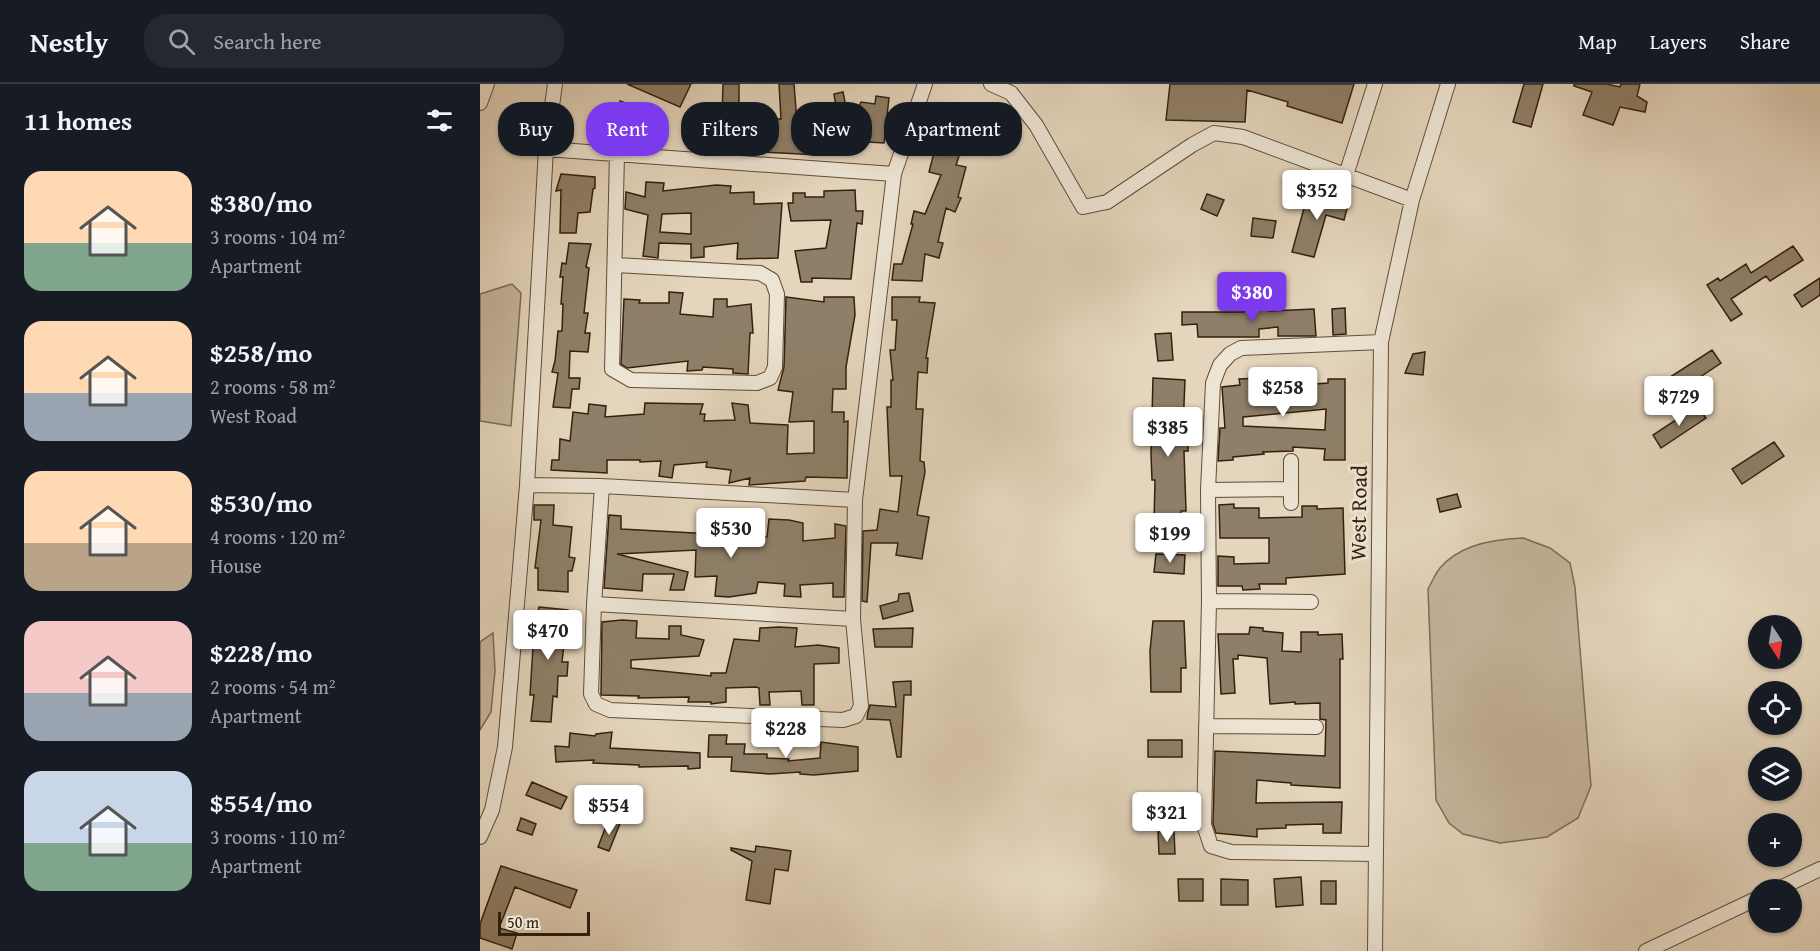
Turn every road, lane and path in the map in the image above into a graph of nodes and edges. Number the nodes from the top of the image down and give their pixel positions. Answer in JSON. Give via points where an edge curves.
{"nodes":[{"id":1,"x":487,"y":84,"type":"edge"},
{"id":2,"x":555,"y":84,"type":"edge"},
{"id":3,"x":925,"y":84,"type":"edge"},
{"id":4,"x":991,"y":84,"type":"edge"},
{"id":5,"x":1375,"y":84,"type":"edge"},
{"id":6,"x":1448,"y":84,"type":"edge"},
{"id":7,"x":553,"y":102,"type":"edge"},
{"id":8,"x":480,"y":103,"type":"edge"},
{"id":9,"x":546,"y":156,"type":"edge"},
{"id":10,"x":617,"y":156,"type":"edge"},
{"id":11,"x":645,"y":156,"type":"edge"},
{"id":12,"x":894,"y":174,"type":"junction"},
{"id":13,"x":1346,"y":175,"type":"junction"},
{"id":14,"x":1412,"y":200,"type":"junction"},
{"id":15,"x":616,"y":265,"type":"junction"},
{"id":16,"x":1381,"y":342,"type":"junction"},
{"id":17,"x":1291,"y":461,"type":"dead end"},
{"id":18,"x":527,"y":485,"type":"junction"},
{"id":19,"x":602,"y":486,"type":"junction"},
{"id":20,"x":1291,"y":489,"type":"junction"},
{"id":21,"x":1208,"y":490,"type":"junction"},
{"id":22,"x":855,"y":500,"type":"junction"},
{"id":23,"x":1291,"y":503,"type":"dead end"},
{"id":24,"x":1209,"y":601,"type":"junction"},
{"id":25,"x":1311,"y":602,"type":"dead end"},
{"id":26,"x":594,"y":604,"type":"junction"},
{"id":27,"x":853,"y":620,"type":"junction"},
{"id":28,"x":1206,"y":726,"type":"junction"},
{"id":29,"x":1316,"y":726,"type":"dead end"},
{"id":30,"x":480,"y":837,"type":"edge"},
{"id":31,"x":1376,"y":854,"type":"junction"},
{"id":32,"x":1820,"y":868,"type":"edge"},
{"id":33,"x":1798,"y":879,"type":"edge"},
{"id":34,"x":1748,"y":903,"type":"edge"},
{"id":35,"x":1375,"y":951,"type":"edge"},
{"id":36,"x":1646,"y":951,"type":"edge"}],
"edges":[{"from":1,"to":8,"type":"street"},
{"from":2,"to":7,"type":"street"},
{"from":3,"to":12,"type":"street"},
{"from":4,"to":13,"type":"street","via":[[1011,93],[1036,125],[1083,207],[1107,202],[1214,134],[1243,137]]},
{"from":5,"to":13,"type":"street"},
{"from":6,"to":14,"type":"street","name":"West Road"},
{"from":9,"to":18,"type":"street"},
{"from":10,"to":15,"type":"street"},
{"from":11,"to":12,"type":"street"},
{"from":12,"to":22,"type":"street"},
{"from":13,"to":14,"type":"street"},
{"from":14,"to":16,"type":"street","name":"West Road"},
{"from":15,"to":15,"type":"street","via":[[612,369],[620,376],[631,380],[757,383],[770,378],[775,367],[777,294],[772,280],[760,273]]},
{"from":16,"to":21,"type":"street","via":[[1241,348],[1230,354],[1220,365],[1213,383]]},
{"from":16,"to":31,"type":"street","name":"West Road"},
{"from":17,"to":20,"type":"street"},
{"from":18,"to":19,"type":"street"},
{"from":18,"to":30,"type":"street","via":[[505,747],[492,810]]},
{"from":19,"to":22,"type":"street"},
{"from":19,"to":26,"type":"street"},
{"from":20,"to":21,"type":"street"},
{"from":20,"to":23,"type":"street"},
{"from":21,"to":24,"type":"street"},
{"from":22,"to":27,"type":"street"},
{"from":24,"to":25,"type":"street"},
{"from":24,"to":28,"type":"street"},
{"from":26,"to":27,"type":"street"},
{"from":26,"to":27,"type":"street","via":[[591,694],[596,704],[610,711],[848,719],[856,716],[861,706]]},
{"from":28,"to":29,"type":"street"},
{"from":28,"to":31,"type":"street","via":[[1204,825],[1211,846],[1231,852]]},
{"from":31,"to":35,"type":"street","name":"West Road"},
{"from":32,"to":33,"type":"street"},
{"from":34,"to":36,"type":"street"}]}
